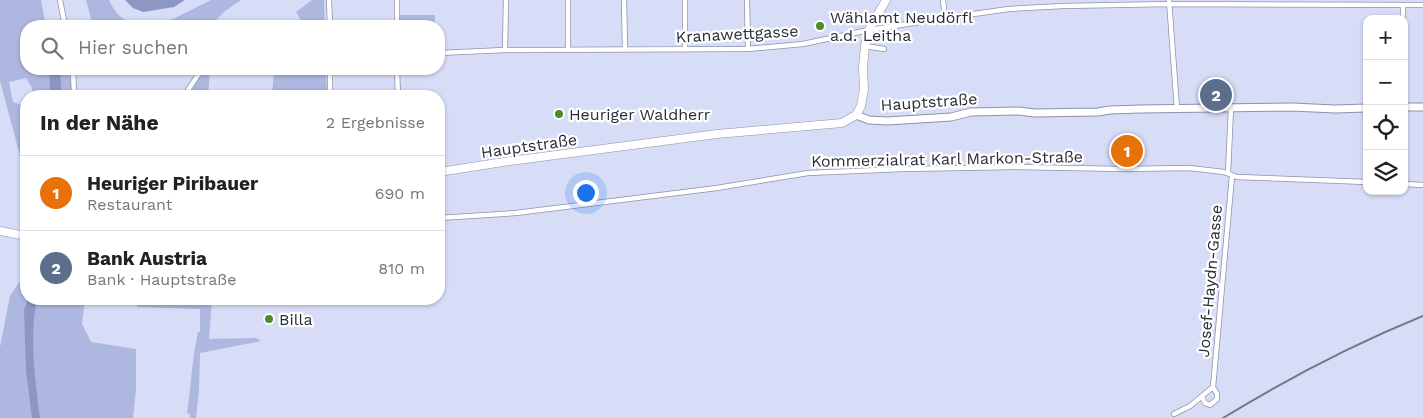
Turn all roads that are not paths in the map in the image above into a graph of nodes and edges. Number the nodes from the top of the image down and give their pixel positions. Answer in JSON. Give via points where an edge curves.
{"nodes":[{"id":1,"x":60,"y":0,"type":"edge"},
{"id":2,"x":329,"y":0,"type":"edge"},
{"id":3,"x":397,"y":0,"type":"edge"},
{"id":4,"x":506,"y":0,"type":"edge"},
{"id":5,"x":568,"y":0,"type":"edge"},
{"id":6,"x":624,"y":0,"type":"edge"},
{"id":7,"x":685,"y":0,"type":"edge"},
{"id":8,"x":747,"y":0,"type":"edge"},
{"id":9,"x":886,"y":0,"type":"edge"},
{"id":10,"x":943,"y":0,"type":"edge"},
{"id":11,"x":1062,"y":0,"type":"edge"},
{"id":12,"x":1127,"y":2,"type":"edge"},
{"id":13,"x":1169,"y":2,"type":"edge"},
{"id":14,"x":1278,"y":2,"type":"edge"},
{"id":15,"x":1320,"y":2,"type":"edge"},
{"id":16,"x":1371,"y":2,"type":"edge"},
{"id":17,"x":1403,"y":5,"type":"junction"},
{"id":18,"x":1423,"y":5,"type":"edge"},
{"id":19,"x":1062,"y":6,"type":"junction"},
{"id":20,"x":1403,"y":15,"type":"edge"},
{"id":21,"x":945,"y":18,"type":"junction"},
{"id":22,"x":64,"y":20,"type":"edge"},
{"id":23,"x":330,"y":20,"type":"edge"},
{"id":24,"x":397,"y":20,"type":"edge"},
{"id":25,"x":869,"y":30,"type":"junction"},
{"id":26,"x":866,"y":46,"type":"junction"},
{"id":27,"x":884,"y":48,"type":"dead end"},
{"id":28,"x":568,"y":49,"type":"junction"},
{"id":29,"x":748,"y":49,"type":"junction"},
{"id":30,"x":505,"y":50,"type":"junction"},
{"id":31,"x":625,"y":50,"type":"junction"},
{"id":32,"x":685,"y":50,"type":"junction"},
{"id":33,"x":445,"y":53,"type":"edge"},
{"id":34,"x":73,"y":75,"type":"edge"},
{"id":35,"x":198,"y":75,"type":"edge"},
{"id":36,"x":330,"y":75,"type":"edge"},
{"id":37,"x":397,"y":75,"type":"edge"},
{"id":38,"x":74,"y":90,"type":"edge"},
{"id":39,"x":188,"y":90,"type":"edge"},
{"id":40,"x":330,"y":90,"type":"edge"},
{"id":41,"x":398,"y":90,"type":"edge"},
{"id":42,"x":1423,"y":107,"type":"edge"},
{"id":43,"x":1231,"y":108,"type":"junction"},
{"id":44,"x":1363,"y":108,"type":"edge"},
{"id":45,"x":1408,"y":108,"type":"edge"},
{"id":46,"x":1177,"y":109,"type":"junction"},
{"id":47,"x":856,"y":115,"type":"junction"},
{"id":48,"x":445,"y":171,"type":"edge"},
{"id":49,"x":1230,"y":175,"type":"junction"},
{"id":50,"x":1363,"y":182,"type":"edge"},
{"id":51,"x":1408,"y":184,"type":"edge"},
{"id":52,"x":1423,"y":185,"type":"edge"},
{"id":53,"x":445,"y":218,"type":"edge"},
{"id":54,"x":0,"y":231,"type":"edge"},
{"id":55,"x":20,"y":235,"type":"edge"},
{"id":56,"x":1214,"y":387,"type":"junction"},
{"id":57,"x":1202,"y":397,"type":"junction"},
{"id":58,"x":1174,"y":414,"type":"dead end"}],
"edges":[{"from":1,"to":22,"type":"street"},
{"from":2,"to":23,"type":"street"},
{"from":3,"to":24,"type":"street"},
{"from":4,"to":30,"type":"street"},
{"from":5,"to":28,"type":"street"},
{"from":6,"to":31,"type":"street"},
{"from":7,"to":32,"type":"street"},
{"from":8,"to":29,"type":"street"},
{"from":9,"to":25,"type":"main road"},
{"from":10,"to":21,"type":"street"},
{"from":11,"to":19,"type":"street"},
{"from":12,"to":13,"type":"street","name":"Kranawettgasse"},
{"from":12,"to":19,"type":"street","name":"Kranawettgasse"},
{"from":13,"to":14,"type":"street","name":"Kranawettgasse"},
{"from":13,"to":46,"type":"street"},
{"from":14,"to":15,"type":"street","name":"Kranawettgasse"},
{"from":15,"to":16,"type":"street","name":"Kranawettgasse"},
{"from":16,"to":17,"type":"street","name":"Kranawettgasse"},
{"from":17,"to":18,"type":"street","name":"Kranawettgasse"},
{"from":17,"to":20,"type":"street"},
{"from":19,"to":21,"type":"street","name":"Kranawettgasse"},
{"from":21,"to":25,"type":"street","name":"Kranawettgasse"},
{"from":25,"to":26,"type":"main road"},
{"from":25,"to":29,"type":"street","name":"Kranawettgasse","via":[[804,44]]},
{"from":26,"to":27,"type":"street"},
{"from":26,"to":47,"type":"main road","via":[[863,98]]},
{"from":28,"to":30,"type":"street","name":"Kranawettgasse"},
{"from":28,"to":31,"type":"street","name":"Kranawettgasse"},
{"from":29,"to":32,"type":"street","name":"Kranawettgasse"},
{"from":30,"to":33,"type":"street","name":"Kranawettgasse"},
{"from":31,"to":32,"type":"street","name":"Kranawettgasse"},
{"from":34,"to":38,"type":"street"},
{"from":35,"to":39,"type":"street"},
{"from":36,"to":40,"type":"street"},
{"from":37,"to":41,"type":"street"},
{"from":42,"to":45,"type":"street"},
{"from":43,"to":44,"type":"street","name":"Hauptstraße"},
{"from":43,"to":46,"type":"street","name":"Hauptstraße"},
{"from":43,"to":49,"type":"street","name":"Josef-Haydn-Gasse"},
{"from":46,"to":47,"type":"street","name":"Hauptstraße","via":[[971,112],[951,117],[887,122]]},
{"from":47,"to":48,"type":"main road","name":"Hauptstraße","via":[[833,125],[710,135]]},
{"from":49,"to":50,"type":"street","name":"Kommerzialrat Karl Markon-Straße"},
{"from":49,"to":53,"type":"street","name":"Kommerzialrat Karl Markon-Straße","via":[[1189,168],[1014,167],[808,174],[516,213]]},
{"from":49,"to":56,"type":"street","name":"Josef-Haydn-Gasse"},
{"from":51,"to":52,"type":"street"},
{"from":54,"to":55,"type":"main road"},
{"from":56,"to":57,"type":"street","name":"Josef-Haydn-Gasse"},
{"from":56,"to":57,"type":"street","name":"Josef-Haydn-Gasse","via":[[1218,399],[1210,405]]},
{"from":57,"to":58,"type":"street","name":"Josef-Haydn-Gasse"}]}
